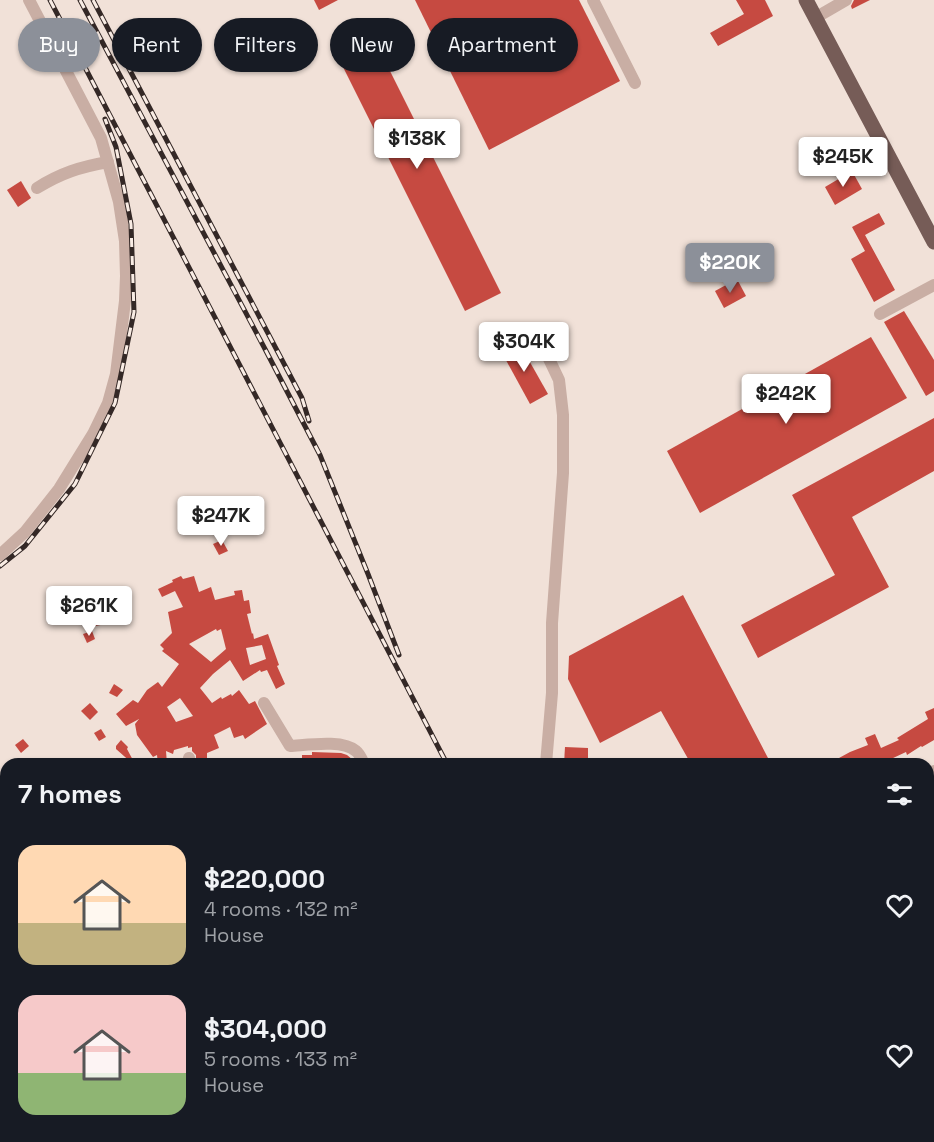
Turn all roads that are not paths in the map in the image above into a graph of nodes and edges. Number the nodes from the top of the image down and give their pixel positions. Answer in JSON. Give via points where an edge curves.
{"nodes":[{"id":1,"x":29,"y":0,"type":"edge"},
{"id":2,"x":593,"y":0,"type":"edge"},
{"id":3,"x":806,"y":0,"type":"edge"},
{"id":4,"x":846,"y":0,"type":"edge"},
{"id":5,"x":815,"y":18,"type":"junction"},
{"id":6,"x":635,"y":83,"type":"dead end"},
{"id":7,"x":108,"y":162,"type":"junction"},
{"id":8,"x":37,"y":188,"type":"dead end"},
{"id":9,"x":934,"y":242,"type":"edge"},
{"id":10,"x":934,"y":285,"type":"edge"},
{"id":11,"x":880,"y":314,"type":"dead end"},
{"id":12,"x":540,"y":340,"type":"dead end"},
{"id":13,"x":0,"y":555,"type":"edge"},
{"id":14,"x":264,"y":704,"type":"dead end"},
{"id":15,"x":360,"y":758,"type":"edge"},
{"id":16,"x":547,"y":758,"type":"edge"}],
"edges":[{"from":1,"to":7,"type":"street","via":[[101,138]]},
{"from":2,"to":6,"type":"street"},
{"from":3,"to":5,"type":"main road"},
{"from":4,"to":5,"type":"street"},
{"from":5,"to":9,"type":"main road"},
{"from":7,"to":8,"type":"street","via":[[72,170]]},
{"from":7,"to":13,"type":"street","via":[[119,202],[126,276],[117,363],[108,403],[59,489],[25,532]]},
{"from":10,"to":11,"type":"street"},
{"from":12,"to":16,"type":"street","via":[[559,380],[563,415]]},
{"from":14,"to":15,"type":"street","via":[[290,746],[349,746]]}]}
